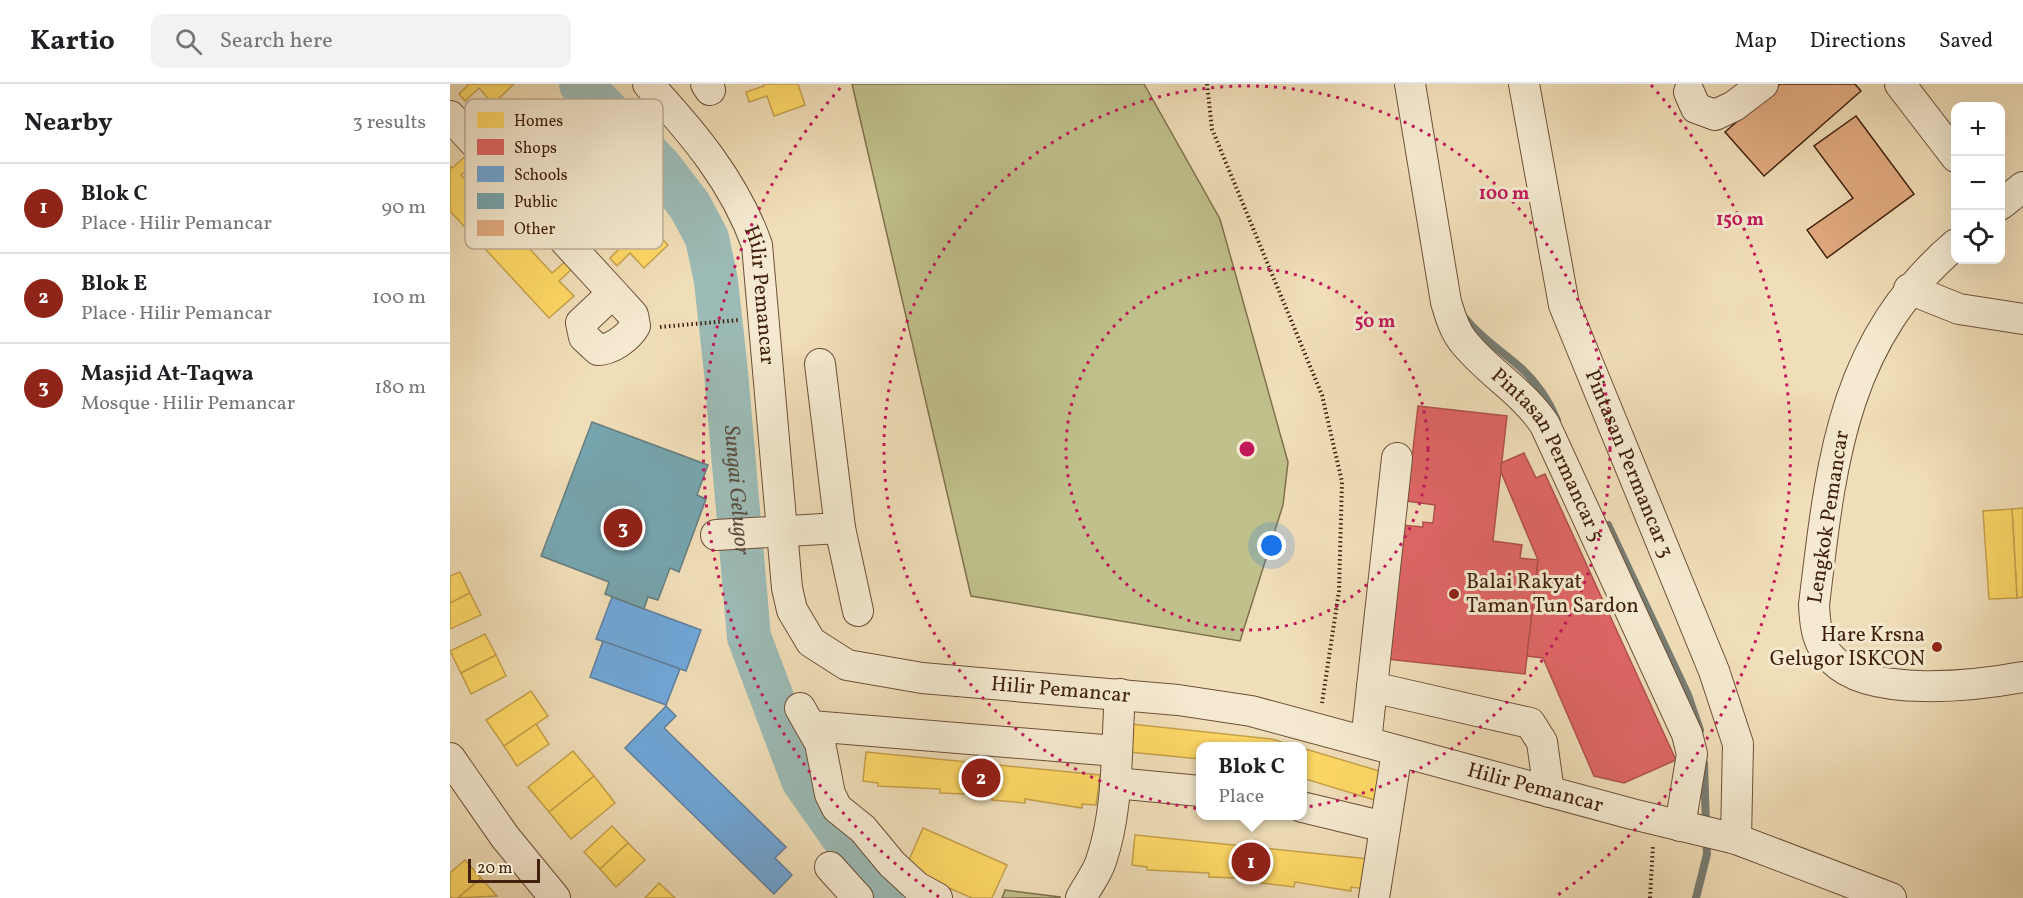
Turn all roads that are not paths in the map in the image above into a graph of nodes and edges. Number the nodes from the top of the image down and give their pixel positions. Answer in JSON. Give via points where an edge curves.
{"nodes":[{"id":1,"x":648,"y":84,"type":"edge"},
{"id":2,"x":1410,"y":84,"type":"edge"},
{"id":3,"x":1524,"y":84,"type":"edge"},
{"id":4,"x":1763,"y":84,"type":"edge"},
{"id":5,"x":1900,"y":84,"type":"edge"},
{"id":6,"x":1689,"y":92,"type":"dead end"},
{"id":7,"x":661,"y":99,"type":"edge"},
{"id":8,"x":663,"y":101,"type":"edge"},
{"id":9,"x":450,"y":116,"type":"edge"},
{"id":10,"x":465,"y":132,"type":"edge"},
{"id":11,"x":1955,"y":156,"type":"edge"},
{"id":12,"x":2023,"y":187,"type":"edge"},
{"id":13,"x":2005,"y":202,"type":"edge"},
{"id":14,"x":572,"y":249,"type":"edge"},
{"id":15,"x":1951,"y":249,"type":"edge"},
{"id":16,"x":1909,"y":290,"type":"junction"},
{"id":17,"x":613,"y":293,"type":"dead end"},
{"id":18,"x":2023,"y":319,"type":"edge"},
{"id":19,"x":820,"y":364,"type":"dead end"},
{"id":20,"x":1397,"y":458,"type":"dead end"},
{"id":21,"x":840,"y":528,"type":"junction"},
{"id":22,"x":773,"y":532,"type":"junction"},
{"id":23,"x":716,"y":535,"type":"dead end"},
{"id":24,"x":858,"y":610,"type":"dead end"},
{"id":25,"x":2023,"y":677,"type":"edge"},
{"id":26,"x":1372,"y":687,"type":"junction"},
{"id":27,"x":1120,"y":694,"type":"junction"},
{"id":28,"x":1366,"y":742,"type":"junction"},
{"id":29,"x":1116,"y":751,"type":"junction"},
{"id":30,"x":1397,"y":752,"type":"junction"},
{"id":31,"x":450,"y":758,"type":"edge"},
{"id":32,"x":1114,"y":783,"type":"junction"},
{"id":33,"x":1196,"y":791,"type":"edge"},
{"id":34,"x":1549,"y":792,"type":"junction"},
{"id":35,"x":1307,"y":808,"type":"edge"},
{"id":36,"x":1385,"y":827,"type":"junction"},
{"id":37,"x":1697,"y":830,"type":"junction"},
{"id":38,"x":830,"y":867,"type":"dead end"},
{"id":39,"x":555,"y":898,"type":"edge"},
{"id":40,"x":858,"y":898,"type":"edge"},
{"id":41,"x":937,"y":898,"type":"edge"},
{"id":42,"x":1081,"y":898,"type":"edge"},
{"id":43,"x":1374,"y":898,"type":"edge"},
{"id":44,"x":1891,"y":898,"type":"edge"}],
"edges":[{"from":1,"to":7,"type":"street","name":"Hilir Pemancar"},
{"from":2,"to":37,"type":"street","name":"Pintasan Permancar 5","via":[[1446,302],[1454,326],[1463,341],[1534,407],[1545,425],[1687,734]]},
{"from":3,"to":37,"type":"street","name":"Pintasan Permancar 3","via":[[1564,305],[1714,671],[1738,744]]},
{"from":4,"to":6,"type":"street","via":[[1715,115],[1696,108]]},
{"from":5,"to":11,"type":"street"},
{"from":8,"to":22,"type":"street","name":"Hilir Pemancar","via":[[713,158],[740,203],[757,244]]},
{"from":9,"to":10,"type":"street"},
{"from":12,"to":13,"type":"street"},
{"from":14,"to":17,"type":"street"},
{"from":15,"to":16,"type":"street","name":"Lengkok Pemancar"},
{"from":16,"to":18,"type":"street","via":[[1959,309]]},
{"from":16,"to":25,"type":"street","name":"Lengkok Pemancar","via":[[1884,327],[1853,388],[1834,460],[1814,605],[1815,627],[1832,660],[1850,674],[1873,681],[1933,686]]},
{"from":19,"to":21,"type":"street"},
{"from":20,"to":26,"type":"street"},
{"from":21,"to":22,"type":"street"},
{"from":21,"to":24,"type":"street"},
{"from":22,"to":23,"type":"street"},
{"from":22,"to":27,"type":"street","name":"Hilir Pemancar","via":[[796,619],[811,642],[847,665],[922,678]]},
{"from":26,"to":28,"type":"street"},
{"from":26,"to":34,"type":"street","via":[[1530,723],[1542,742]]},
{"from":27,"to":28,"type":"street","name":"Hilir Pemancar","via":[[1251,711]]},
{"from":27,"to":29,"type":"street"},
{"from":28,"to":30,"type":"street","name":"Hilir Pemancar"},
{"from":29,"to":32,"type":"street"},
{"from":29,"to":41,"type":"street","via":[[806,717],[820,743],[830,794],[837,808],[863,829],[917,887]]},
{"from":30,"to":34,"type":"street","name":"Hilir Pemancar"},
{"from":30,"to":36,"type":"street"},
{"from":31,"to":39,"type":"street","via":[[505,837]]},
{"from":32,"to":33,"type":"street"},
{"from":32,"to":42,"type":"street","via":[[1106,844]]},
{"from":34,"to":37,"type":"street","name":"Hilir Pemancar"},
{"from":35,"to":36,"type":"street"},
{"from":36,"to":43,"type":"street"},
{"from":37,"to":44,"type":"street","name":"Hilir Pemancar"},
{"from":38,"to":40,"type":"street"}]}
